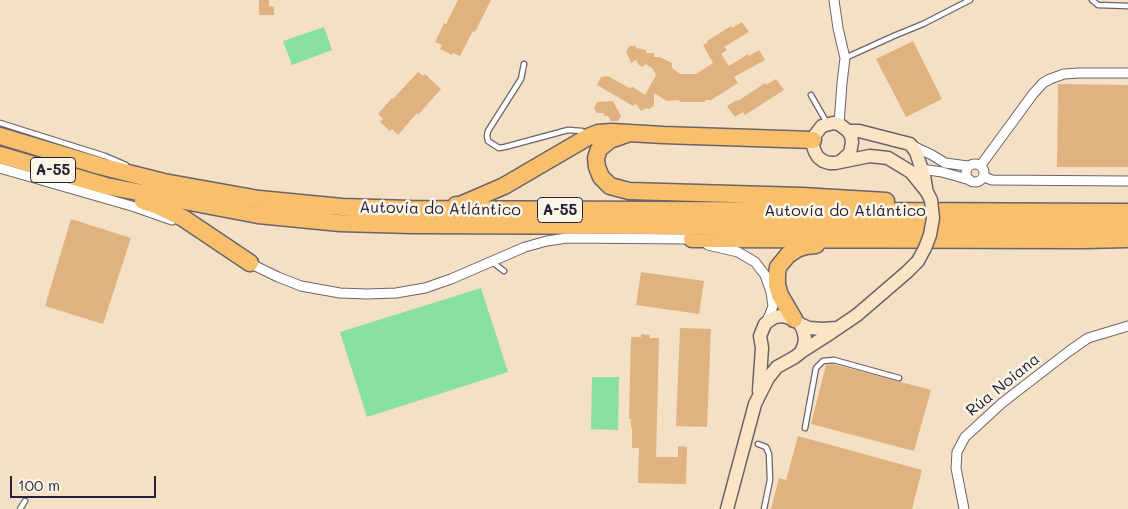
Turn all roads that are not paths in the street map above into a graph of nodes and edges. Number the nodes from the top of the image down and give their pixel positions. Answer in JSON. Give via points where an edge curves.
{"nodes":[{"id":1,"x":834,"y":0,"type":"edge"},
{"id":2,"x":970,"y":0,"type":"edge"},
{"id":3,"x":1092,"y":0,"type":"edge"},
{"id":4,"x":1128,"y":6,"type":"edge"},
{"id":5,"x":845,"y":58,"type":"junction"},
{"id":6,"x":524,"y":64,"type":"dead end"},
{"id":7,"x":1128,"y":73,"type":"edge"},
{"id":8,"x":811,"y":95,"type":"dead end"},
{"id":9,"x":0,"y":123,"type":"edge"},
{"id":10,"x":838,"y":127,"type":"junction"},
{"id":11,"x":627,"y":134,"type":"junction"},
{"id":12,"x":0,"y":136,"type":"edge"},
{"id":13,"x":588,"y":137,"type":"junction"},
{"id":14,"x":813,"y":140,"type":"junction"},
{"id":15,"x":910,"y":144,"type":"junction"},
{"id":16,"x":0,"y":155,"type":"edge"},
{"id":17,"x":870,"y":156,"type":"junction"},
{"id":18,"x":841,"y":161,"type":"junction"},
{"id":19,"x":981,"y":165,"type":"junction"},
{"id":20,"x":968,"y":166,"type":"junction"},
{"id":21,"x":0,"y":168,"type":"edge"},
{"id":22,"x":921,"y":169,"type":"junction"},
{"id":23,"x":984,"y":177,"type":"junction"},
{"id":24,"x":970,"y":180,"type":"junction"},
{"id":25,"x":1128,"y":181,"type":"edge"},
{"id":26,"x":164,"y":182,"type":"junction"},
{"id":27,"x":106,"y":186,"type":"junction"},
{"id":28,"x":927,"y":192,"type":"junction"},
{"id":29,"x":1128,"y":203,"type":"edge"},
{"id":30,"x":411,"y":209,"type":"junction"},
{"id":31,"x":1128,"y":212,"type":"edge"},
{"id":32,"x":1128,"y":225,"type":"edge"},
{"id":33,"x":692,"y":239,"type":"junction"},
{"id":34,"x":852,"y":239,"type":"junction"},
{"id":35,"x":1128,"y":239,"type":"edge"},
{"id":36,"x":491,"y":262,"type":"junction"},
{"id":37,"x":250,"y":263,"type":"junction"},
{"id":38,"x":504,"y":271,"type":"dead end"},
{"id":39,"x":797,"y":322,"type":"junction"},
{"id":40,"x":765,"y":324,"type":"junction"},
{"id":41,"x":1128,"y":326,"type":"edge"},
{"id":42,"x":837,"y":328,"type":"junction"},
{"id":43,"x":762,"y":348,"type":"junction"},
{"id":44,"x":801,"y":352,"type":"junction"},
{"id":45,"x":788,"y":360,"type":"junction"},
{"id":46,"x":899,"y":378,"type":"dead end"},
{"id":47,"x":759,"y":395,"type":"junction"},
{"id":48,"x":805,"y":428,"type":"dead end"},
{"id":49,"x":758,"y":444,"type":"dead end"},
{"id":50,"x":25,"y":501,"type":"dead end"},
{"id":51,"x":20,"y":509,"type":"edge"},
{"id":52,"x":727,"y":509,"type":"edge"},
{"id":53,"x":764,"y":509,"type":"edge"},
{"id":54,"x":964,"y":509,"type":"edge"}],
"edges":[{"from":1,"to":5,"type":"street"},
{"from":2,"to":5,"type":"lane"},
{"from":3,"to":4,"type":"lane","via":[[1098,5]]},
{"from":5,"to":10,"type":"street"},
{"from":6,"to":13,"type":"lane","via":[[521,79],[488,131],[488,142],[498,148],[505,147],[568,130],[582,131]]},
{"from":7,"to":19,"type":"street","via":[[1079,73],[1050,78],[1032,94]]},
{"from":8,"to":10,"type":"lane"},
{"from":9,"to":26,"type":"lane","via":[[105,156]]},
{"from":10,"to":14,"type":"main road","via":[[818,130]]},
{"from":10,"to":15,"type":"main road"},
{"from":10,"to":18,"type":"main road","via":[[852,142],[852,148]]},
{"from":11,"to":13,"type":"highway","via":[[612,132]]},
{"from":11,"to":14,"type":"highway"},
{"from":11,"to":29,"type":"highway","via":[[610,140],[599,149],[596,158],[601,177],[610,186],[629,192],[802,196],[889,202]]},
{"from":12,"to":26,"type":"highway","name":"Autovía do Atlántico","number":"A-55"},
{"from":13,"to":30,"type":"highway","via":[[504,186],[460,205]]},
{"from":14,"to":18,"type":"main road","via":[[815,152],[823,161]]},
{"from":15,"to":20,"type":"street","via":[[945,163]]},
{"from":15,"to":22,"type":"main road"},
{"from":16,"to":27,"type":"highway","name":"Autovía do Atlántico","number":"A-55"},
{"from":17,"to":18,"type":"main road"},
{"from":17,"to":22,"type":"main road","via":[[881,151],[894,152]]},
{"from":17,"to":28,"type":"main road","via":[[888,158],[911,172]]},
{"from":19,"to":20,"type":"street"},
{"from":19,"to":23,"type":"street"},
{"from":20,"to":24,"type":"street","via":[[966,173]]},
{"from":21,"to":37,"type":"street","via":[[172,220]]},
{"from":22,"to":24,"type":"street"},
{"from":22,"to":28,"type":"main road"},
{"from":23,"to":24,"type":"street","via":[[978,182]]},
{"from":23,"to":25,"type":"street","via":[[992,180]]},
{"from":26,"to":30,"type":"highway","name":"Autovía do Atlántico","number":"A-55","via":[[259,199],[342,207]]},
{"from":27,"to":32,"type":"highway","name":"Autovía do Atlántico","number":"A-55","via":[[258,215],[340,223],[912,227]]},
{"from":27,"to":37,"type":"highway","via":[[183,218]]},
{"from":28,"to":42,"type":"main road","bridge":true,"via":[[933,218],[930,235],[918,261],[857,315]]},
{"from":30,"to":31,"type":"highway","name":"Autovía do Atlántico","number":"A-55"},
{"from":33,"to":34,"type":"highway"},
{"from":33,"to":36,"type":"street","via":[[567,238],[525,247]]},
{"from":33,"to":40,"type":"street","via":[[738,252],[755,262],[765,275],[771,292],[772,306]]},
{"from":34,"to":35,"type":"highway"},
{"from":34,"to":39,"type":"highway","via":[[833,245],[806,246],[788,255],[778,267],[780,295]]},
{"from":36,"to":37,"type":"street","via":[[425,288],[367,294],[301,286]]},
{"from":36,"to":38,"type":"lane"},
{"from":39,"to":40,"type":"main road","via":[[782,316]]},
{"from":39,"to":42,"type":"main road","via":[[809,328]]},
{"from":39,"to":44,"type":"main road","via":[[805,338]]},
{"from":40,"to":43,"type":"main road","via":[[760,336]]},
{"from":41,"to":54,"type":"street","name":"Rúa Noiana","via":[[1088,338],[1002,403],[965,437],[957,452],[956,468]]},
{"from":42,"to":44,"type":"main road"},
{"from":43,"to":45,"type":"main road","via":[[776,360]]},
{"from":43,"to":47,"type":"main road"},
{"from":44,"to":45,"type":"main road"},
{"from":45,"to":47,"type":"main road","via":[[777,367]]},
{"from":46,"to":48,"type":"lane","via":[[834,360],[823,361],[816,368]]},
{"from":47,"to":52,"type":"main road"},
{"from":49,"to":53,"type":"lane","via":[[766,447],[769,454],[770,480]]},
{"from":50,"to":51,"type":"lane"}]}
